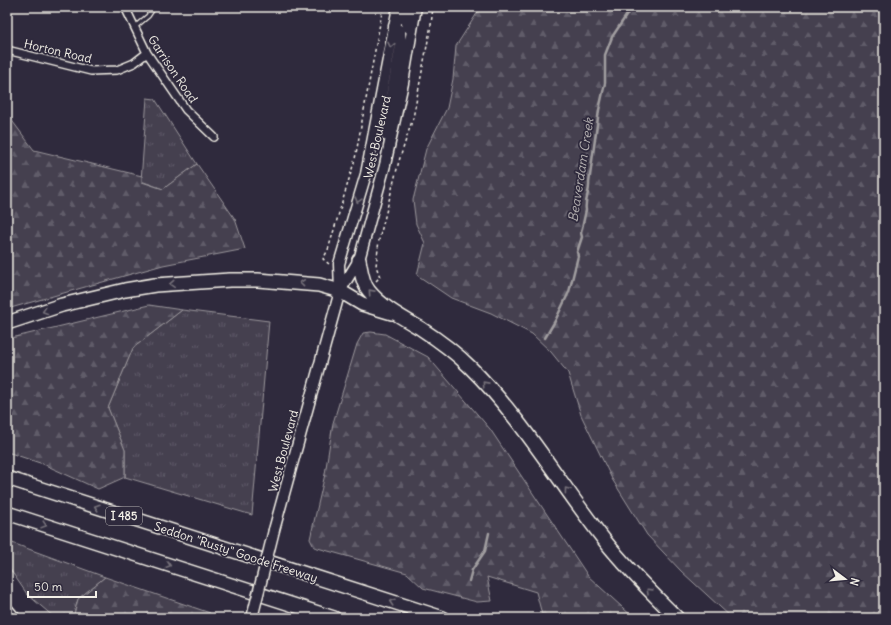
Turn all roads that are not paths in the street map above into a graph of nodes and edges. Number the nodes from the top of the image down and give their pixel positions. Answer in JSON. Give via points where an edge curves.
{"nodes":[{"id":1,"x":125,"y":7,"type":"edge"},
{"id":2,"x":154,"y":7,"type":"edge"},
{"id":3,"x":398,"y":7,"type":"edge"},
{"id":4,"x":406,"y":7,"type":"edge"},
{"id":5,"x":416,"y":7,"type":"edge"},
{"id":6,"x":394,"y":26,"type":"junction"},
{"id":7,"x":134,"y":28,"type":"junction"},
{"id":8,"x":412,"y":31,"type":"junction"},
{"id":9,"x":7,"y":50,"type":"edge"},
{"id":10,"x":147,"y":53,"type":"junction"},
{"id":11,"x":214,"y":137,"type":"dead end"},
{"id":12,"x":387,"y":158,"type":"junction"},
{"id":13,"x":359,"y":260,"type":"junction"},
{"id":14,"x":340,"y":291,"type":"junction"},
{"id":15,"x":396,"y":315,"type":"junction"},
{"id":16,"x":7,"y":323,"type":"edge"},
{"id":17,"x":7,"y":478,"type":"edge"},
{"id":18,"x":7,"y":513,"type":"edge"},
{"id":19,"x":7,"y":611,"type":"edge"},
{"id":20,"x":13,"y":618,"type":"edge"},
{"id":21,"x":252,"y":618,"type":"edge"},
{"id":22,"x":334,"y":618,"type":"edge"},
{"id":23,"x":443,"y":618,"type":"edge"},
{"id":24,"x":677,"y":618,"type":"edge"}],
"edges":[{"from":1,"to":7,"type":"street","name":"Garrison Road"},
{"from":2,"to":7,"type":"lane"},
{"from":3,"to":6,"type":"street","name":"West Boulevard"},
{"from":4,"to":8,"type":"street","via":[[405,22]]},
{"from":5,"to":8,"type":"street","name":"West Boulevard"},
{"from":6,"to":12,"type":"street","via":[[400,31],[400,45],[387,118]]},
{"from":6,"to":14,"type":"street","name":"West Boulevard","one_way":true,"via":[[366,174],[339,264]]},
{"from":7,"to":10,"type":"street","name":"Garrison Road"},
{"from":8,"to":12,"type":"street","name":"West Boulevard"},
{"from":9,"to":10,"type":"street","name":"Horton Road","via":[[91,71],[117,70],[134,63]]},
{"from":10,"to":11,"type":"street","name":"Garrison Road","via":[[186,110]]},
{"from":12,"to":13,"type":"street","name":"West Boulevard"},
{"from":13,"to":14,"type":"street","name":"West Boulevard"},
{"from":15,"to":13,"type":"highway","one_way":true,"via":[[368,291],[362,279]]},
{"from":14,"to":15,"type":"highway","via":[[362,304]]},
{"from":14,"to":16,"type":"highway","one_way":true,"via":[[308,283],[258,280],[155,285],[62,305]]},
{"from":14,"to":21,"type":"street","name":"West Boulevard","bridge":true},
{"from":24,"to":15,"type":"highway","one_way":true,"via":[[640,582],[605,541],[511,413],[470,367],[421,329]]},
{"from":23,"to":17,"type":"highway","name":"Seddon \"Rusty\" Goode Freeway","number":"I 485","one_way":true},
{"from":18,"to":22,"type":"highway","one_way":true},
{"from":19,"to":20,"type":"highway"}]}
